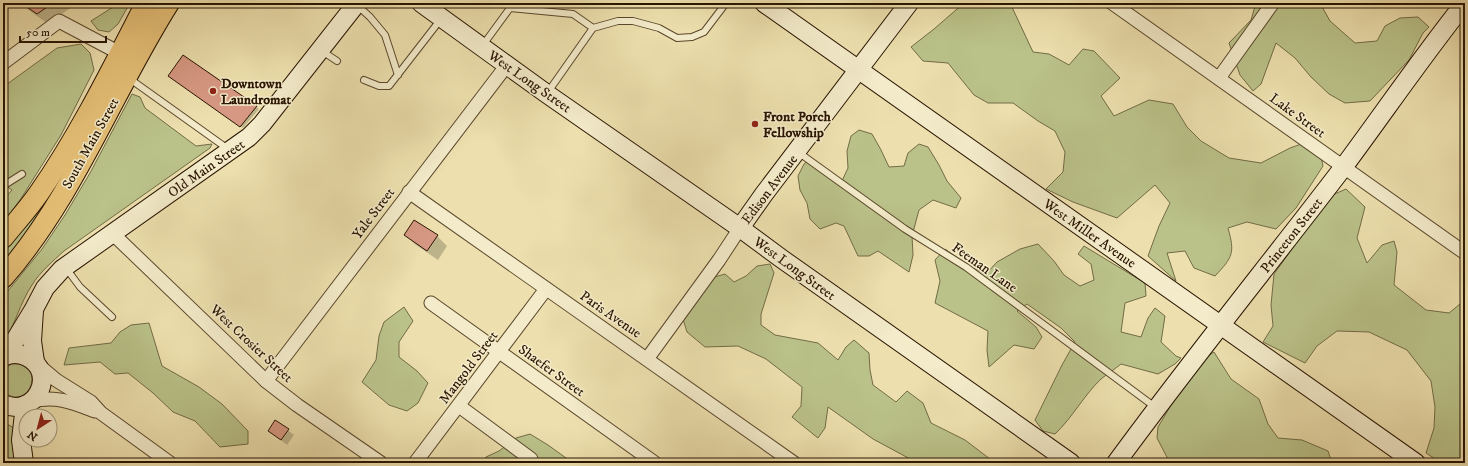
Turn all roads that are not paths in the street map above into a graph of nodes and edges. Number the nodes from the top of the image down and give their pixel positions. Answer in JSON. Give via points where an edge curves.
{"nodes":[{"id":1,"x":146,"y":3,"type":"edge"},
{"id":2,"x":169,"y":3,"type":"edge"},
{"id":3,"x":356,"y":3,"type":"edge"},
{"id":4,"x":422,"y":3,"type":"edge"},
{"id":5,"x":717,"y":3,"type":"edge"},
{"id":6,"x":764,"y":3,"type":"edge"},
{"id":7,"x":909,"y":3,"type":"edge"},
{"id":8,"x":1112,"y":3,"type":"edge"},
{"id":9,"x":1272,"y":4,"type":"edge"},
{"id":10,"x":1464,"y":4,"type":"edge"},
{"id":11,"x":442,"y":18,"type":"junction"},
{"id":12,"x":593,"y":28,"type":"junction"},
{"id":13,"x":482,"y":47,"type":"junction"},
{"id":14,"x":321,"y":50,"type":"junction"},
{"id":15,"x":337,"y":61,"type":"dead end"},
{"id":16,"x":3,"y":62,"type":"edge"},
{"id":17,"x":128,"y":64,"type":"junction"},
{"id":18,"x":507,"y":65,"type":"junction"},
{"id":19,"x":858,"y":70,"type":"junction"},
{"id":20,"x":398,"y":75,"type":"junction"},
{"id":21,"x":1219,"y":78,"type":"junction"},
{"id":22,"x":364,"y":80,"type":"dead end"},
{"id":23,"x":547,"y":94,"type":"junction"},
{"id":24,"x":231,"y":151,"type":"junction"},
{"id":25,"x":797,"y":151,"type":"junction"},
{"id":26,"x":1343,"y":167,"type":"junction"},
{"id":27,"x":22,"y":174,"type":"dead end"},
{"id":28,"x":3,"y":186,"type":"edge"},
{"id":29,"x":409,"y":192,"type":"junction"},
{"id":30,"x":740,"y":228,"type":"junction"},
{"id":31,"x":112,"y":233,"type":"junction"},
{"id":32,"x":3,"y":238,"type":"edge"},
{"id":33,"x":1465,"y":253,"type":"edge"},
{"id":34,"x":65,"y":266,"type":"junction"},
{"id":35,"x":3,"y":278,"type":"edge"},
{"id":36,"x":546,"y":289,"type":"junction"},
{"id":37,"x":431,"y":303,"type":"dead end"},
{"id":38,"x":34,"y":309,"type":"junction"},
{"id":39,"x":112,"y":317,"type":"dead end"},
{"id":40,"x":1221,"y":326,"type":"junction"},
{"id":41,"x":500,"y":352,"type":"junction"},
{"id":42,"x":4,"y":356,"type":"edge"},
{"id":43,"x":647,"y":359,"type":"junction"},
{"id":44,"x":35,"y":363,"type":"junction"},
{"id":45,"x":266,"y":381,"type":"junction"},
{"id":46,"x":29,"y":403,"type":"junction"},
{"id":47,"x":3,"y":404,"type":"edge"},
{"id":48,"x":459,"y":406,"type":"junction"},
{"id":49,"x":1156,"y":408,"type":"junction"},
{"id":50,"x":101,"y":413,"type":"junction"},
{"id":51,"x":531,"y":458,"type":"dead end"},
{"id":52,"x":24,"y":463,"type":"edge"},
{"id":53,"x":170,"y":463,"type":"edge"},
{"id":54,"x":381,"y":463,"type":"edge"},
{"id":55,"x":415,"y":463,"type":"edge"},
{"id":56,"x":655,"y":463,"type":"edge"},
{"id":57,"x":794,"y":463,"type":"edge"},
{"id":58,"x":1071,"y":463,"type":"edge"},
{"id":59,"x":1116,"y":463,"type":"edge"},
{"id":60,"x":1416,"y":463,"type":"edge"}],
"edges":[{"from":1,"to":17,"type":"main road","name":"South Main Street"},
{"from":2,"to":17,"type":"main road","name":"South Main Street"},
{"from":3,"to":14,"type":"street","name":"Old Main Street"},
{"from":3,"to":20,"type":"lane","via":[[385,35]]},
{"from":4,"to":11,"type":"street","name":"West Long Street"},
{"from":5,"to":12,"type":"lane","via":[[723,7],[714,20],[704,32],[692,37],[677,38],[659,28],[633,21],[618,21]]},
{"from":6,"to":19,"type":"street","name":"West Miller Avenue"},
{"from":7,"to":19,"type":"street","name":"Edison Avenue"},
{"from":8,"to":21,"type":"street","name":"Lake Street"},
{"from":9,"to":21,"type":"street"},
{"from":10,"to":26,"type":"street","name":"Princeton Street"},
{"from":11,"to":13,"type":"street","name":"West Long Street"},
{"from":11,"to":20,"type":"lane"},
{"from":12,"to":13,"type":"lane","via":[[573,14],[510,8]]},
{"from":12,"to":23,"type":"lane"},
{"from":13,"to":18,"type":"street","name":"West Long Street"},
{"from":14,"to":15,"type":"lane"},
{"from":14,"to":24,"type":"street","name":"Old Main Street","via":[[259,127]]},
{"from":16,"to":17,"type":"street","via":[[59,21]]},
{"from":17,"to":24,"type":"lane"},
{"from":17,"to":32,"type":"main road","name":"South Main Street","via":[[87,115],[38,194]]},
{"from":17,"to":35,"type":"main road","name":"South Main Street","via":[[77,169],[28,247]]},
{"from":18,"to":23,"type":"street","name":"West Long Street"},
{"from":18,"to":29,"type":"street","name":"Yale Street"},
{"from":19,"to":25,"type":"street","name":"Edison Avenue"},
{"from":19,"to":40,"type":"street","name":"West Miller Avenue"},
{"from":20,"to":22,"type":"lane","via":[[389,86],[379,86]]},
{"from":21,"to":26,"type":"street","name":"Lake Street"},
{"from":23,"to":30,"type":"street","name":"West Long Street"},
{"from":24,"to":31,"type":"street","name":"Old Main Street"},
{"from":25,"to":30,"type":"street","name":"Edison Avenue"},
{"from":25,"to":49,"type":"lane","name":"Feeman Lane","via":[[905,229],[966,267]]},
{"from":26,"to":33,"type":"street","name":"Lake Street"},
{"from":26,"to":40,"type":"street","name":"Princeton Street"},
{"from":27,"to":28,"type":"lane"},
{"from":29,"to":36,"type":"street","name":"Paris Avenue"},
{"from":29,"to":45,"type":"street","name":"Yale Street"},
{"from":30,"to":43,"type":"street","name":"Edison Avenue"},
{"from":30,"to":58,"type":"street","name":"West Long Street"},
{"from":31,"to":34,"type":"street","name":"Old Main Street"},
{"from":31,"to":45,"type":"street","name":"West Crosier Street"},
{"from":34,"to":38,"type":"street","name":"Old Main Street","via":[[45,288]]},
{"from":34,"to":39,"type":"lane","via":[[80,287]]},
{"from":36,"to":41,"type":"street","name":"Mangold Street"},
{"from":36,"to":43,"type":"street","name":"Paris Avenue"},
{"from":37,"to":41,"type":"street","name":"Shaefer Street"},
{"from":38,"to":42,"type":"street","name":"Old Main Street"},
{"from":38,"to":44,"type":"street","name":"Old Main Street","via":[[32,341]]},
{"from":40,"to":49,"type":"street","name":"Princeton Street"},
{"from":40,"to":60,"type":"street","name":"West Miller Avenue"},
{"from":41,"to":48,"type":"street","name":"Mangold Street"},
{"from":41,"to":56,"type":"street","name":"Shaefer Street"},
{"from":42,"to":44,"type":"street","via":[[21,354]]},
{"from":43,"to":57,"type":"street","name":"Paris Avenue"},
{"from":44,"to":46,"type":"street","name":"Old Main Street","via":[[42,383],[39,393]]},
{"from":44,"to":50,"type":"street","via":[[91,402]]},
{"from":45,"to":54,"type":"street","name":"West Crosier Street"},
{"from":46,"to":47,"type":"street","via":[[11,407]]},
{"from":46,"to":50,"type":"street","via":[[47,398],[62,399]]},
{"from":46,"to":52,"type":"street","via":[[21,440]]},
{"from":48,"to":51,"type":"street"},
{"from":48,"to":55,"type":"street","name":"Mangold Street"},
{"from":49,"to":59,"type":"street","name":"Princeton Street"},
{"from":50,"to":53,"type":"street"}]}
